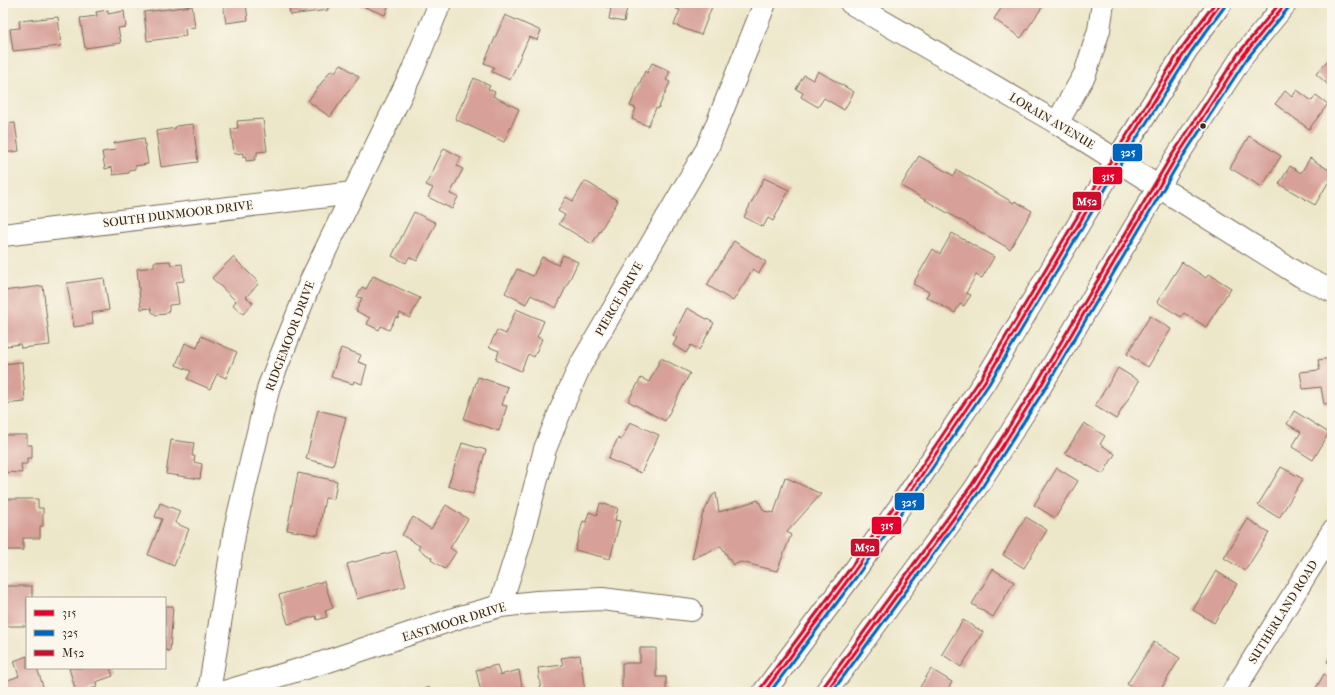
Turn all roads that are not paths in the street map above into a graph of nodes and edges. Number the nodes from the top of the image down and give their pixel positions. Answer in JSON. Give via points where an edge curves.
{"nodes":[{"id":1,"x":440,"y":3,"type":"edge"},
{"id":2,"x":765,"y":3,"type":"edge"},
{"id":3,"x":851,"y":3,"type":"edge"},
{"id":4,"x":1103,"y":3,"type":"edge"},
{"id":5,"x":1221,"y":3,"type":"edge"},
{"id":6,"x":1286,"y":3,"type":"edge"},
{"id":7,"x":1057,"y":123,"type":"junction"},
{"id":8,"x":1117,"y":160,"type":"junction"},
{"id":9,"x":1159,"y":187,"type":"junction"},
{"id":10,"x":353,"y":193,"type":"junction"},
{"id":11,"x":3,"y":235,"type":"edge"},
{"id":12,"x":1332,"y":291,"type":"edge"},
{"id":13,"x":1332,"y":532,"type":"edge"},
{"id":14,"x":500,"y":606,"type":"junction"},
{"id":15,"x":691,"y":610,"type":"dead end"},
{"id":16,"x":208,"y":692,"type":"edge"},
{"id":17,"x":224,"y":692,"type":"edge"},
{"id":18,"x":764,"y":692,"type":"edge"},
{"id":19,"x":826,"y":692,"type":"edge"},
{"id":20,"x":1233,"y":692,"type":"edge"}],
"edges":[{"from":1,"to":10,"type":"main road","name":"RIDGEMOOR DRIVE","via":[[412,72]]},
{"from":2,"to":14,"type":"main road","name":"PIERCE DRIVE","via":[[707,150],[580,366],[545,449]]},
{"from":3,"to":7,"type":"main road","name":"LORAIN AVENUE"},
{"from":4,"to":7,"type":"main road","via":[[1099,30],[1085,74]]},
{"from":5,"to":8,"type":"main road","via":[[1187,49]]},
{"from":6,"to":9,"type":"main road","via":[[1242,57]]},
{"from":7,"to":8,"type":"main road","name":"LORAIN AVENUE"},
{"from":8,"to":9,"type":"main road","name":"LORAIN AVENUE"},
{"from":8,"to":18,"type":"main road","via":[[985,381],[853,573]]},
{"from":9,"to":12,"type":"main road","name":"LORAIN AVENUE","via":[[1301,276]]},
{"from":9,"to":19,"type":"main road","via":[[1039,389],[975,489]]},
{"from":10,"to":11,"type":"main road","name":"SOUTH DUNMOOR DRIVE"},
{"from":10,"to":16,"type":"main road","name":"RIDGEMOOR DRIVE","via":[[312,278],[269,386],[235,529]]},
{"from":13,"to":20,"type":"main road","name":"SUTHERLAND ROAD"},
{"from":14,"to":15,"type":"main road","name":"EASTMOOR DRIVE","via":[[602,599]]},
{"from":14,"to":17,"type":"main road","name":"EASTMOOR DRIVE"}]}
